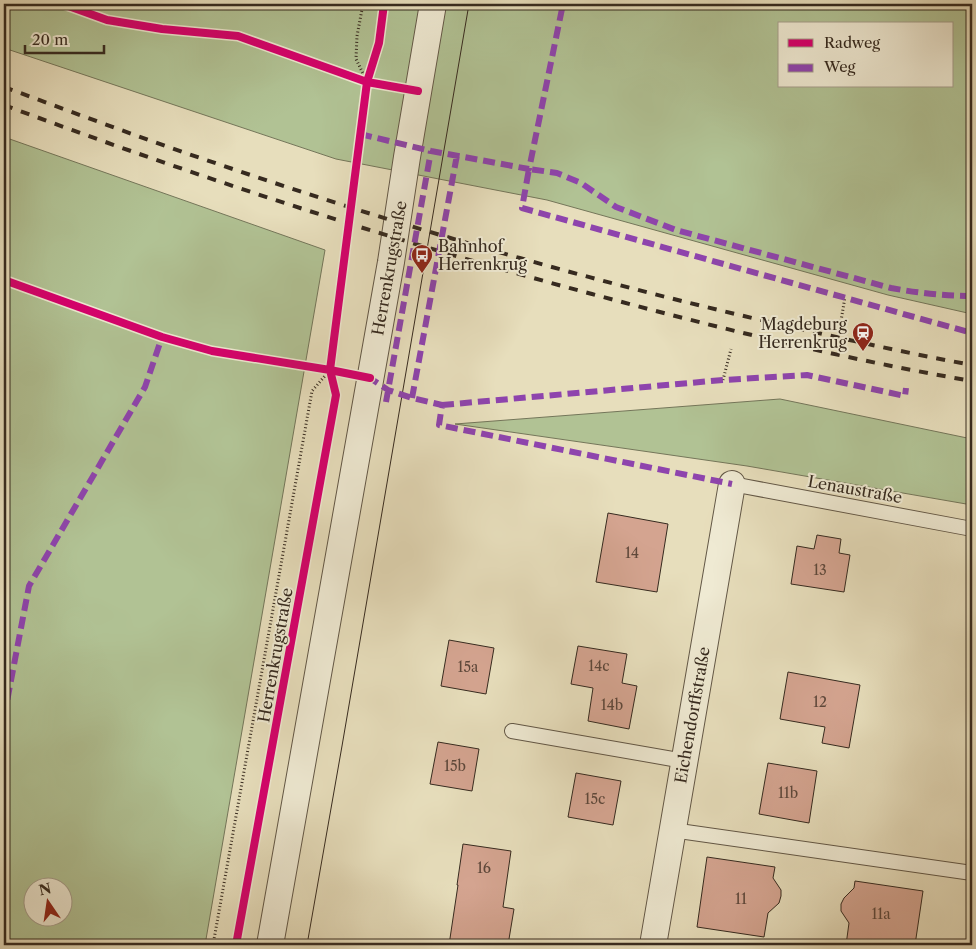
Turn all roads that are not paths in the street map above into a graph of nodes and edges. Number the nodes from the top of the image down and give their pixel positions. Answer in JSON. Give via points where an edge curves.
{"nodes":[{"id":1,"x":433,"y":4,"type":"edge"},
{"id":2,"x":732,"y":484,"type":"joint"},
{"id":3,"x":972,"y":529,"type":"edge"},
{"id":4,"x":512,"y":731,"type":"dead end"},
{"id":5,"x":684,"y":761,"type":"junction"},
{"id":6,"x":672,"y":830,"type":"junction"},
{"id":7,"x":972,"y":873,"type":"edge"},
{"id":8,"x":270,"y":945,"type":"edge"},
{"id":9,"x":653,"y":945,"type":"edge"}],
"edges":[{"from":1,"to":8,"type":"street","name":"Herrenkrugstraße","via":[[391,262]]},
{"from":2,"to":3,"type":"lane","name":"Lenaustraße"},
{"from":2,"to":5,"type":"street","name":"Eichendorffstraße"},
{"from":4,"to":5,"type":"lane"},
{"from":5,"to":6,"type":"street","name":"Eichendorffstraße"},
{"from":6,"to":7,"type":"lane"},
{"from":6,"to":9,"type":"street","name":"Eichendorffstraße"}]}
